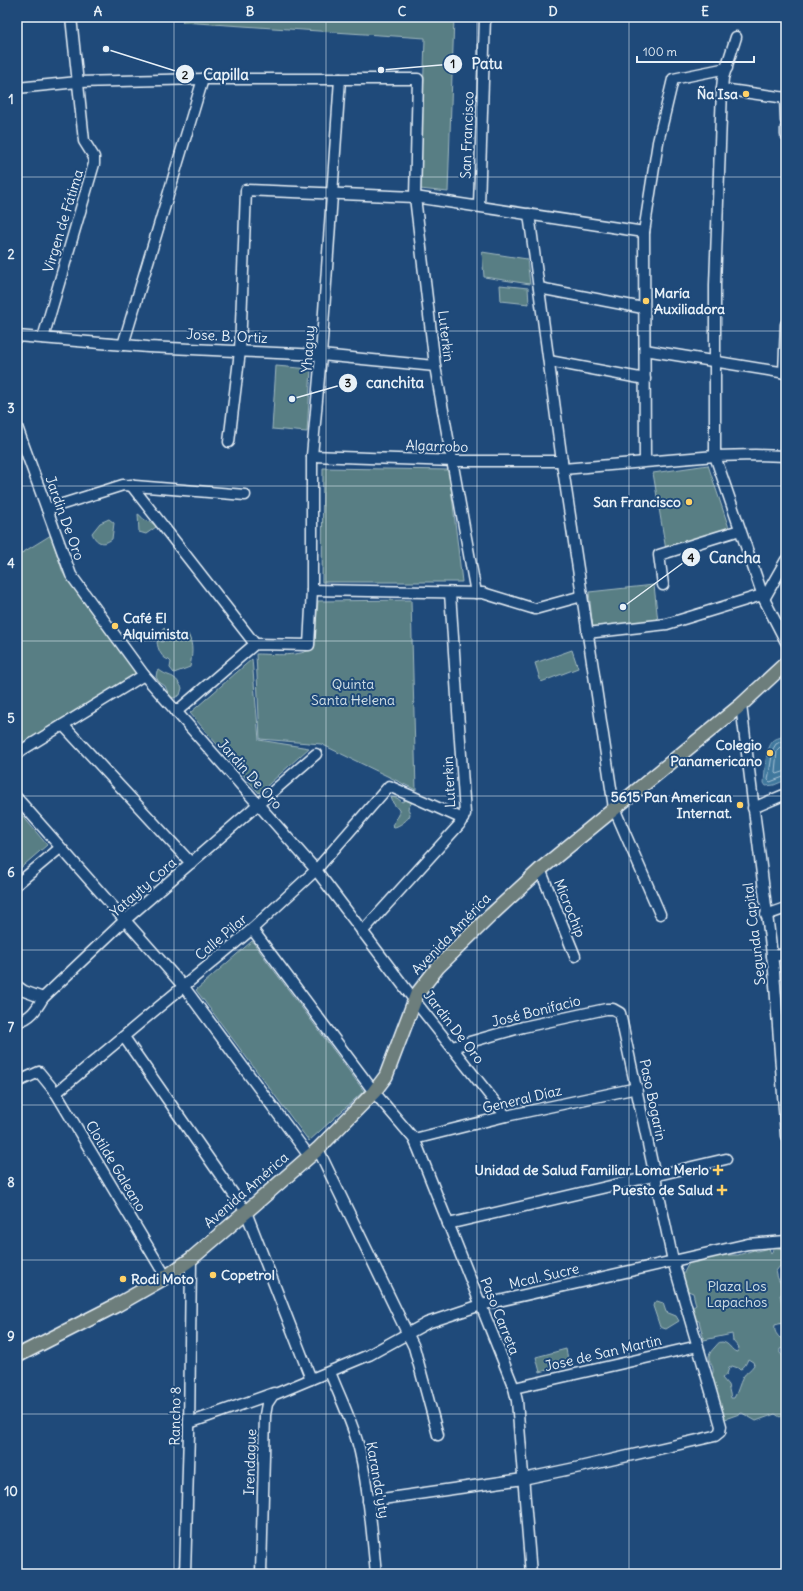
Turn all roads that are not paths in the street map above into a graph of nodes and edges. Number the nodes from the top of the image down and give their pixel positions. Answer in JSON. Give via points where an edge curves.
{"nodes":[{"id":1,"x":71,"y":17,"type":"edge"},
{"id":2,"x":485,"y":17,"type":"edge"},
{"id":3,"x":736,"y":37,"type":"dead end"},
{"id":4,"x":726,"y":68,"type":"junction"},
{"id":5,"x":203,"y":79,"type":"junction"},
{"id":6,"x":340,"y":79,"type":"junction"},
{"id":7,"x":78,"y":82,"type":"junction"},
{"id":8,"x":17,"y":88,"type":"edge"},
{"id":9,"x":722,"y":90,"type":"junction"},
{"id":10,"x":786,"y":98,"type":"edge"},
{"id":11,"x":786,"y":121,"type":"edge"},
{"id":12,"x":786,"y":128,"type":"edge"},
{"id":13,"x":786,"y":135,"type":"edge"},
{"id":14,"x":331,"y":193,"type":"junction"},
{"id":15,"x":415,"y":197,"type":"junction"},
{"id":16,"x":479,"y":206,"type":"junction"},
{"id":17,"x":529,"y":214,"type":"junction"},
{"id":18,"x":644,"y":232,"type":"junction"},
{"id":19,"x":539,"y":288,"type":"junction"},
{"id":20,"x":643,"y":308,"type":"junction"},
{"id":21,"x":786,"y":324,"type":"edge"},
{"id":22,"x":17,"y":336,"type":"edge"},
{"id":23,"x":43,"y":338,"type":"junction"},
{"id":24,"x":123,"y":345,"type":"junction"},
{"id":25,"x":646,"y":350,"type":"junction"},
{"id":26,"x":240,"y":351,"type":"junction"},
{"id":27,"x":322,"y":355,"type":"junction"},
{"id":28,"x":549,"y":361,"type":"junction"},
{"id":29,"x":715,"y":362,"type":"junction"},
{"id":30,"x":436,"y":366,"type":"junction"},
{"id":31,"x":785,"y":373,"type":"edge"},
{"id":32,"x":645,"y":379,"type":"junction"},
{"id":33,"x":17,"y":429,"type":"edge"},
{"id":34,"x":229,"y":442,"type":"dead end"},
{"id":35,"x":312,"y":456,"type":"junction"},
{"id":36,"x":715,"y":456,"type":"junction"},
{"id":37,"x":786,"y":456,"type":"edge"},
{"id":38,"x":454,"y":461,"type":"junction"},
{"id":39,"x":645,"y":461,"type":"junction"},
{"id":40,"x":562,"y":465,"type":"junction"},
{"id":41,"x":131,"y":485,"type":"junction"},
{"id":42,"x":245,"y":495,"type":"dead end"},
{"id":43,"x":47,"y":509,"type":"junction"},
{"id":44,"x":740,"y":530,"type":"junction"},
{"id":45,"x":786,"y":560,"type":"edge"},
{"id":46,"x":663,"y":585,"type":"dead end"},
{"id":47,"x":312,"y":590,"type":"junction"},
{"id":48,"x":450,"y":593,"type":"junction"},
{"id":49,"x":476,"y":593,"type":"junction"},
{"id":50,"x":582,"y":596,"type":"junction"},
{"id":51,"x":763,"y":597,"type":"junction"},
{"id":52,"x":587,"y":634,"type":"junction"},
{"id":53,"x":786,"y":642,"type":"edge"},
{"id":54,"x":255,"y":644,"type":"junction"},
{"id":55,"x":786,"y":663,"type":"edge"},
{"id":56,"x":144,"y":675,"type":"junction"},
{"id":57,"x":741,"y":705,"type":"junction"},
{"id":58,"x":176,"y":712,"type":"junction"},
{"id":59,"x":63,"y":725,"type":"junction"},
{"id":60,"x":17,"y":754,"type":"edge"},
{"id":61,"x":316,"y":754,"type":"dead end"},
{"id":62,"x":786,"y":794,"type":"edge"},
{"id":63,"x":17,"y":798,"type":"edge"},
{"id":64,"x":259,"y":804,"type":"junction"},
{"id":65,"x":614,"y":808,"type":"junction"},
{"id":66,"x":754,"y":808,"type":"junction"},
{"id":67,"x":463,"y":819,"type":"junction"},
{"id":68,"x":60,"y":848,"type":"junction"},
{"id":69,"x":192,"y":863,"type":"junction"},
{"id":70,"x":316,"y":870,"type":"junction"},
{"id":71,"x":540,"y":870,"type":"junction"},
{"id":72,"x":17,"y":884,"type":"edge"},
{"id":73,"x":786,"y":908,"type":"edge"},
{"id":74,"x":660,"y":914,"type":"dead end"},
{"id":75,"x":766,"y":915,"type":"junction"},
{"id":76,"x":125,"y":920,"type":"junction"},
{"id":77,"x":252,"y":929,"type":"junction"},
{"id":78,"x":362,"y":932,"type":"junction"},
{"id":79,"x":786,"y":954,"type":"edge"},
{"id":80,"x":575,"y":956,"type":"dead end"},
{"id":81,"x":772,"y":956,"type":"junction"},
{"id":82,"x":17,"y":986,"type":"edge"},
{"id":83,"x":184,"y":987,"type":"junction"},
{"id":84,"x":43,"y":998,"type":"junction"},
{"id":85,"x":415,"y":1001,"type":"junction"},
{"id":86,"x":622,"y":1018,"type":"joint"},
{"id":87,"x":17,"y":1022,"type":"edge"},
{"id":88,"x":124,"y":1037,"type":"junction"},
{"id":89,"x":452,"y":1047,"type":"junction"},
{"id":90,"x":17,"y":1082,"type":"edge"},
{"id":91,"x":636,"y":1088,"type":"junction"},
{"id":92,"x":374,"y":1092,"type":"junction"},
{"id":93,"x":56,"y":1093,"type":"junction"},
{"id":94,"x":506,"y":1116,"type":"junction"},
{"id":95,"x":786,"y":1136,"type":"edge"},
{"id":96,"x":414,"y":1139,"type":"junction"},
{"id":97,"x":313,"y":1153,"type":"junction"},
{"id":98,"x":726,"y":1159,"type":"dead end"},
{"id":99,"x":655,"y":1176,"type":"junction"},
{"id":100,"x":246,"y":1212,"type":"junction"},
{"id":101,"x":448,"y":1224,"type":"junction"},
{"id":102,"x":786,"y":1241,"type":"edge"},
{"id":103,"x":190,"y":1258,"type":"junction"},
{"id":104,"x":673,"y":1261,"type":"junction"},
{"id":105,"x":166,"y":1277,"type":"junction"},
{"id":106,"x":481,"y":1305,"type":"junction"},
{"id":107,"x":406,"y":1333,"type":"junction"},
{"id":108,"x":698,"y":1346,"type":"junction"},
{"id":109,"x":17,"y":1356,"type":"edge"},
{"id":110,"x":330,"y":1372,"type":"junction"},
{"id":111,"x":311,"y":1379,"type":"junction"},
{"id":112,"x":514,"y":1388,"type":"junction"},
{"id":113,"x":276,"y":1393,"type":"junction"},
{"id":114,"x":189,"y":1423,"type":"junction"},
{"id":115,"x":438,"y":1435,"type":"dead end"},
{"id":116,"x":523,"y":1479,"type":"junction"},
{"id":117,"x":368,"y":1501,"type":"junction"},
{"id":118,"x":185,"y":1574,"type":"edge"},
{"id":119,"x":261,"y":1574,"type":"edge"},
{"id":120,"x":376,"y":1574,"type":"edge"},
{"id":121,"x":531,"y":1574,"type":"edge"}],
"edges":[{"from":1,"to":7,"type":"street","name":"Virgen de Fátima"},
{"from":2,"to":16,"type":"street","name":"San Francisco"},
{"from":3,"to":4,"type":"street"},
{"from":4,"to":9,"type":"street"},
{"from":4,"to":18,"type":"street","via":[[673,79],[658,142]]},
{"from":5,"to":6,"type":"street"},
{"from":5,"to":7,"type":"street"},
{"from":5,"to":24,"type":"street"},
{"from":6,"to":14,"type":"street","name":"Yhaguy"},
{"from":6,"to":15,"type":"street","name":"Luterkin","via":[[418,80]]},
{"from":7,"to":8,"type":"street"},
{"from":7,"to":23,"type":"street","name":"Virgen de Fátima","via":[[84,141],[94,157],[94,164]]},
{"from":9,"to":10,"type":"street"},
{"from":9,"to":29,"type":"street"},
{"from":10,"to":11,"type":"street"},
{"from":12,"to":13,"type":"street"},
{"from":14,"to":15,"type":"street"},
{"from":14,"to":26,"type":"street","via":[[246,190]]},
{"from":14,"to":27,"type":"street","name":"Yhaguy"},
{"from":15,"to":16,"type":"street"},
{"from":15,"to":30,"type":"street","name":"Luterkin"},
{"from":16,"to":17,"type":"street"},
{"from":17,"to":18,"type":"street"},
{"from":17,"to":19,"type":"street"},
{"from":18,"to":20,"type":"street"},
{"from":19,"to":20,"type":"street"},
{"from":19,"to":28,"type":"street"},
{"from":20,"to":25,"type":"street"},
{"from":21,"to":31,"type":"street"},
{"from":22,"to":23,"type":"street","name":"Jose. B. Ortiz"},
{"from":23,"to":24,"type":"street","name":"Jose. B. Ortiz"},
{"from":24,"to":26,"type":"street","name":"Jose. B. Ortiz"},
{"from":25,"to":29,"type":"street"},
{"from":25,"to":32,"type":"street"},
{"from":26,"to":27,"type":"street","name":"Jose. B. Ortiz"},
{"from":26,"to":34,"type":"street"},
{"from":27,"to":30,"type":"street","name":"Jose. B. Ortiz"},
{"from":27,"to":35,"type":"street","name":"Yhaguy"},
{"from":28,"to":32,"type":"street"},
{"from":28,"to":40,"type":"street"},
{"from":29,"to":31,"type":"street"},
{"from":29,"to":36,"type":"street"},
{"from":30,"to":38,"type":"street","name":"Luterkin"},
{"from":32,"to":39,"type":"street"},
{"from":33,"to":43,"type":"street","name":"Jardin De Oro"},
{"from":35,"to":38,"type":"street","name":"Algarrobo"},
{"from":35,"to":47,"type":"street","name":"Yhaguy"},
{"from":36,"to":37,"type":"street","name":"Algarrobo"},
{"from":36,"to":39,"type":"street","name":"Algarrobo"},
{"from":36,"to":44,"type":"street"},
{"from":38,"to":40,"type":"street","name":"Algarrobo"},
{"from":38,"to":49,"type":"street","name":"Luterkin"},
{"from":39,"to":40,"type":"street","name":"Algarrobo"},
{"from":40,"to":50,"type":"street"},
{"from":41,"to":42,"type":"street"},
{"from":41,"to":43,"type":"street","via":[[123,485]]},
{"from":41,"to":54,"type":"street"},
{"from":43,"to":56,"type":"street","name":"Jardin De Oro","via":[[71,575]]},
{"from":44,"to":46,"type":"street","via":[[660,555]]},
{"from":44,"to":51,"type":"street"},
{"from":45,"to":51,"type":"street"},
{"from":47,"to":48,"type":"street"},
{"from":47,"to":54,"type":"street","name":"Yhaguy","via":[[310,645]]},
{"from":48,"to":49,"type":"street"},
{"from":48,"to":67,"type":"street","name":"Luterkin","via":[[466,803]]},
{"from":49,"to":50,"type":"street","via":[[535,609]]},
{"from":50,"to":52,"type":"street"},
{"from":51,"to":52,"type":"street","via":[[667,624]]},
{"from":51,"to":53,"type":"street"},
{"from":52,"to":65,"type":"street"},
{"from":54,"to":58,"type":"street"},
{"from":55,"to":57,"type":"main road","name":"Avenida América"},
{"from":56,"to":58,"type":"street","name":"Jardin De Oro"},
{"from":56,"to":59,"type":"street"},
{"from":57,"to":65,"type":"main road","name":"Avenida América"},
{"from":57,"to":66,"type":"street","name":"Segunda Capital"},
{"from":58,"to":64,"type":"street","name":"Jardin De Oro"},
{"from":59,"to":60,"type":"street"},
{"from":59,"to":69,"type":"street"},
{"from":61,"to":64,"type":"street","name":"Yatayty Cora"},
{"from":62,"to":66,"type":"street"},
{"from":63,"to":68,"type":"street"},
{"from":64,"to":69,"type":"street","name":"Yatayty Cora"},
{"from":64,"to":70,"type":"street","name":"Jardin De Oro"},
{"from":65,"to":71,"type":"main road","name":"Avenida América"},
{"from":65,"to":74,"type":"street"},
{"from":66,"to":75,"type":"street","name":"Segunda Capital"},
{"from":67,"to":70,"type":"street","name":"Calle Pilar","via":[[389,786]]},
{"from":67,"to":78,"type":"street","name":"Luterkin"},
{"from":68,"to":72,"type":"street"},
{"from":68,"to":76,"type":"street"},
{"from":69,"to":76,"type":"street","name":"Yatayty Cora"},
{"from":70,"to":77,"type":"street","name":"Calle Pilar"},
{"from":70,"to":78,"type":"street","name":"Jardin De Oro"},
{"from":71,"to":80,"type":"street","name":"Microchip"},
{"from":71,"to":85,"type":"main road","name":"Avenida América","via":[[438,967],[422,987]]},
{"from":73,"to":75,"type":"street"},
{"from":75,"to":81,"type":"street","name":"Segunda Capital"},
{"from":76,"to":83,"type":"street"},
{"from":76,"to":84,"type":"street","name":"Yatayty Cora"},
{"from":77,"to":83,"type":"street","name":"Calle Pilar"},
{"from":77,"to":92,"type":"street","name":"Paso Carreta"},
{"from":78,"to":85,"type":"street","name":"Jardin De Oro"},
{"from":79,"to":81,"type":"street"},
{"from":81,"to":95,"type":"street","name":"Segunda Capital"},
{"from":82,"to":84,"type":"street"},
{"from":83,"to":88,"type":"street","name":"Calle Pilar"},
{"from":83,"to":97,"type":"street"},
{"from":84,"to":87,"type":"street","name":"Yatayty Cora","via":[[34,1013]]},
{"from":85,"to":89,"type":"street","name":"Jardin De Oro"},
{"from":85,"to":92,"type":"main road","name":"Avenida América","via":[[386,1076]]},
{"from":86,"to":89,"type":"street","name":"José Bonifacio","via":[[618,1010],[606,1009],[523,1027]]},
{"from":86,"to":91,"type":"street","name":"Paso Bogarin"},
{"from":88,"to":93,"type":"street","name":"Calle Pilar"},
{"from":88,"to":100,"type":"street"},
{"from":89,"to":94,"type":"street","name":"Jardin De Oro"},
{"from":90,"to":93,"type":"street","name":"Clotilde Galeano","via":[[39,1072]]},
{"from":91,"to":94,"type":"street","name":"General Díaz"},
{"from":91,"to":99,"type":"street","name":"Paso Bogarin"},
{"from":92,"to":96,"type":"street","name":"Paso Carreta"},
{"from":92,"to":97,"type":"main road","name":"Avenida América"},
{"from":93,"to":105,"type":"street","name":"Clotilde Galeano"},
{"from":94,"to":96,"type":"street","name":"General Díaz"},
{"from":96,"to":101,"type":"street","name":"Paso Carreta"},
{"from":97,"to":100,"type":"main road","name":"Avenida América"},
{"from":97,"to":107,"type":"street"},
{"from":98,"to":99,"type":"street"},
{"from":99,"to":101,"type":"street"},
{"from":99,"to":104,"type":"street","name":"Paso Bogarin"},
{"from":100,"to":103,"type":"main road","name":"Avenida América"},
{"from":100,"to":111,"type":"street"},
{"from":101,"to":106,"type":"street","name":"Paso Carreta"},
{"from":102,"to":104,"type":"street","name":"Mcal. Sucre","via":[[748,1244]]},
{"from":103,"to":105,"type":"main road","name":"Avenida América"},
{"from":103,"to":114,"type":"street","name":"Rancho 8"},
{"from":104,"to":106,"type":"street","name":"Mcal. Sucre"},
{"from":104,"to":108,"type":"street","name":"Paso Bogarin"},
{"from":105,"to":109,"type":"main road","name":"Avenida América"},
{"from":106,"to":107,"type":"street","name":"Mcal. Sucre","via":[[427,1323]]},
{"from":106,"to":112,"type":"street","name":"Paso Carreta"},
{"from":107,"to":110,"type":"street","name":"Mcal. Sucre","via":[[369,1355]]},
{"from":107,"to":115,"type":"street","via":[[414,1348]]},
{"from":108,"to":112,"type":"street","name":"Jose de San Martin"},
{"from":108,"to":116,"type":"street","name":"Paso Bogarin","via":[[720,1419],[720,1432],[714,1436]]},
{"from":110,"to":111,"type":"street","name":"Mcal. Sucre"},
{"from":110,"to":117,"type":"street","name":"Karanda'yty","via":[[357,1439]]},
{"from":111,"to":113,"type":"street"},
{"from":112,"to":116,"type":"street","name":"Paso Carreta"},
{"from":113,"to":114,"type":"street"},
{"from":113,"to":119,"type":"street","name":"Irendague","via":[[266,1404],[265,1416]]},
{"from":114,"to":118,"type":"street","name":"Rancho 8"},
{"from":116,"to":117,"type":"street"},
{"from":116,"to":121,"type":"street","name":"Paso Carreta"},
{"from":117,"to":120,"type":"street","name":"Karanda'yty"}]}
